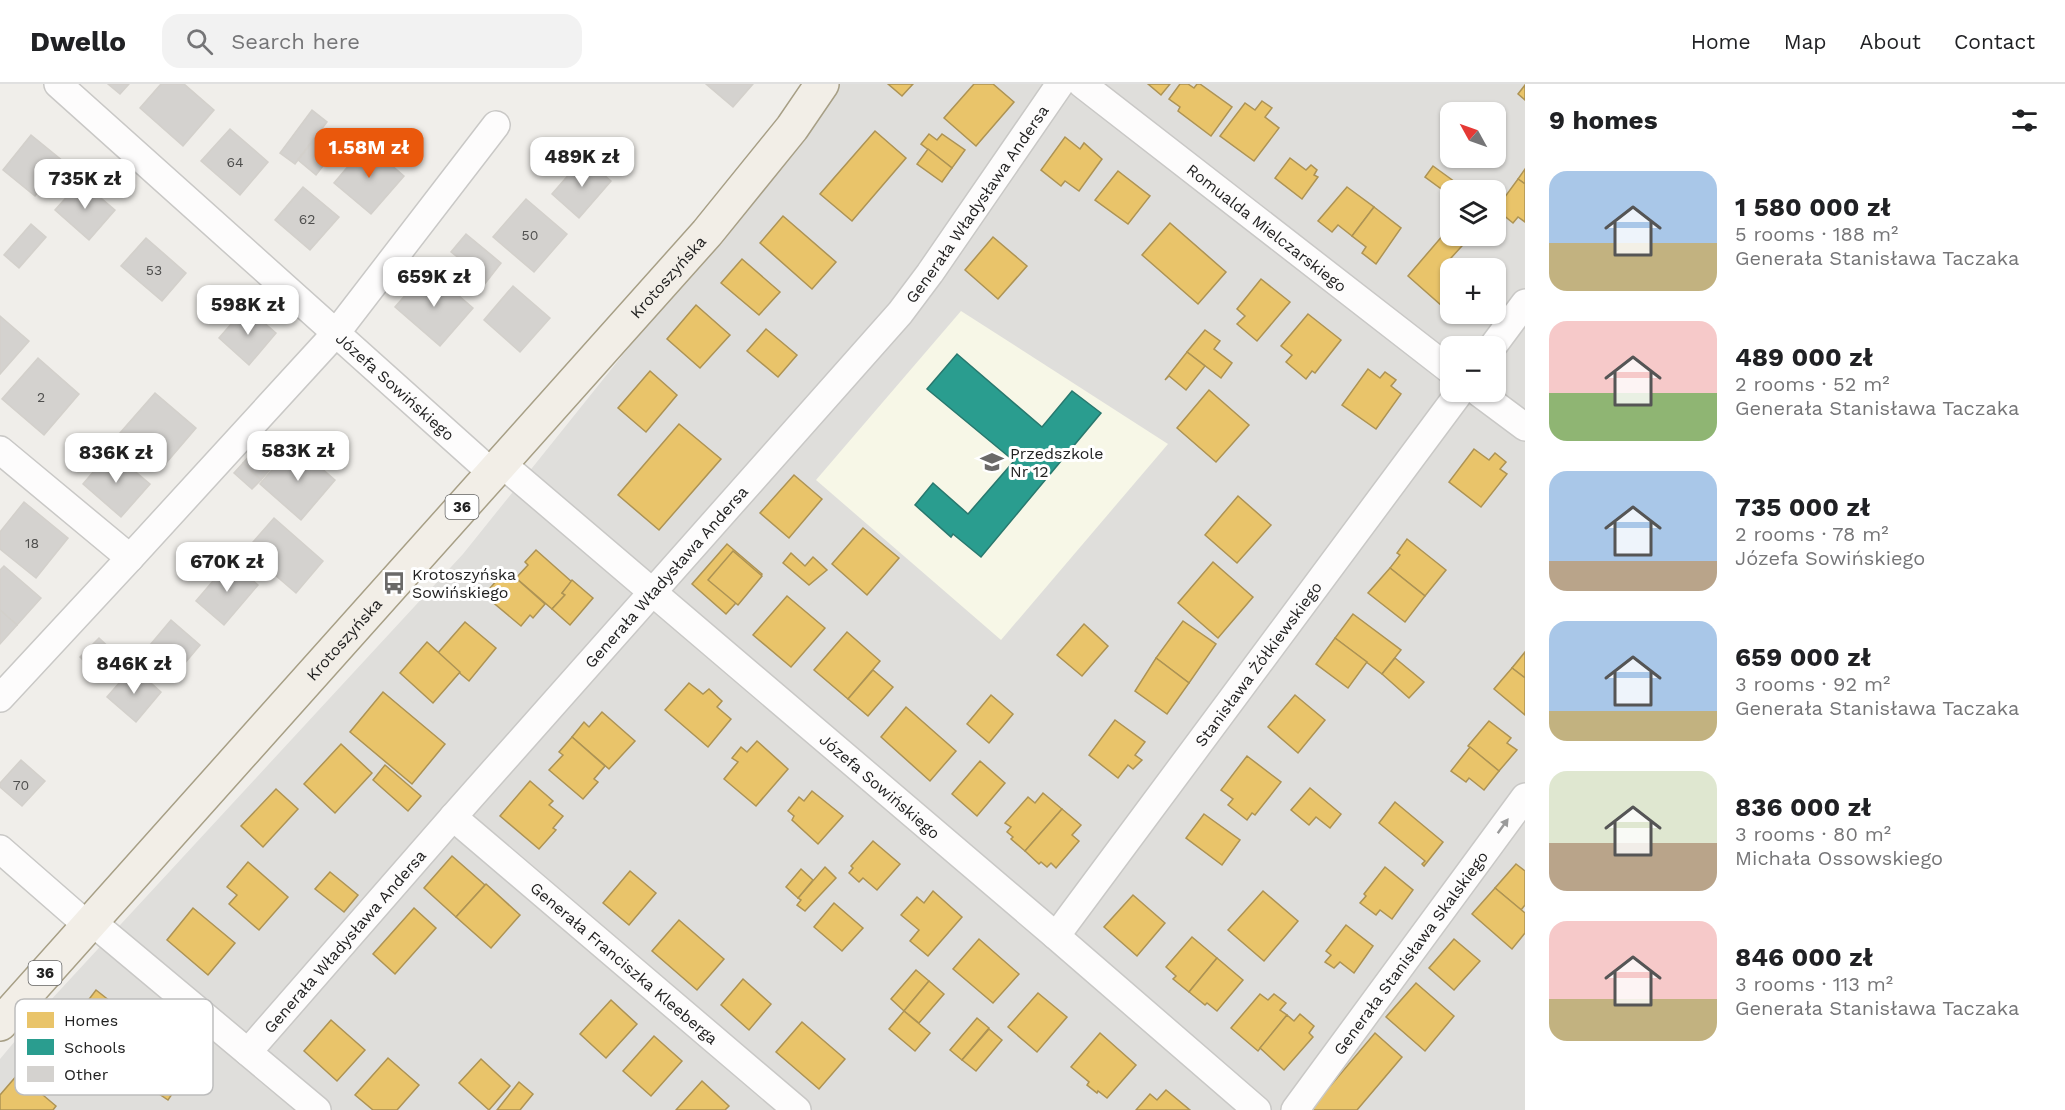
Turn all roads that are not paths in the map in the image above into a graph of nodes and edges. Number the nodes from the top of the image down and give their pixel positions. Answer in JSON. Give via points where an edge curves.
{"nodes":[{"id":1,"x":58,"y":84,"type":"edge"},
{"id":2,"x":822,"y":84,"type":"edge"},
{"id":3,"x":1060,"y":84,"type":"edge"},
{"id":4,"x":1082,"y":84,"type":"edge"},
{"id":5,"x":496,"y":125,"type":"dead end"},
{"id":6,"x":1525,"y":303,"type":"edge"},
{"id":7,"x":336,"y":333,"type":"junction"},
{"id":8,"x":1500,"y":336,"type":"edge"},
{"id":9,"x":1440,"y":362,"type":"edge"},
{"id":10,"x":1453,"y":402,"type":"edge"},
{"id":11,"x":1491,"y":402,"type":"edge"},
{"id":12,"x":1525,"y":427,"type":"edge"},
{"id":13,"x":0,"y":450,"type":"edge"},
{"id":14,"x":497,"y":468,"type":"junction"},
{"id":15,"x":130,"y":558,"type":"junction"},
{"id":16,"x":652,"y":593,"type":"junction"},
{"id":17,"x":0,"y":698,"type":"edge"},
{"id":18,"x":1525,"y":797,"type":"edge"},
{"id":19,"x":453,"y":817,"type":"junction"},
{"id":20,"x":0,"y":849,"type":"edge"},
{"id":21,"x":89,"y":923,"type":"junction"},
{"id":22,"x":1056,"y":936,"type":"junction"},
{"id":23,"x":22,"y":999,"type":"edge"},
{"id":24,"x":183,"y":999,"type":"edge"},
{"id":25,"x":15,"y":1007,"type":"edge"},
{"id":26,"x":0,"y":1024,"type":"edge"},
{"id":27,"x":213,"y":1024,"type":"edge"},
{"id":28,"x":248,"y":1052,"type":"junction"},
{"id":29,"x":317,"y":1110,"type":"edge"},
{"id":30,"x":797,"y":1110,"type":"edge"},
{"id":31,"x":1257,"y":1110,"type":"edge"},
{"id":32,"x":1295,"y":1110,"type":"edge"}],
"edges":[{"from":1,"to":7,"type":"street","name":"Józefa Sowińskiego"},
{"from":2,"to":14,"type":"main road","name":"Krotoszyńska","number":"36","via":[[792,128],[707,233]]},
{"from":3,"to":16,"type":"street","name":"Generała Władysława Andersa","via":[[900,313]]},
{"from":4,"to":9,"type":"street","name":"Romualda Mielczarskiego"},
{"from":5,"to":7,"type":"street"},
{"from":6,"to":8,"type":"street"},
{"from":7,"to":14,"type":"street","name":"Józefa Sowińskiego"},
{"from":7,"to":15,"type":"street"},
{"from":10,"to":22,"type":"street","name":"Stanisława Żółkiewskiego"},
{"from":11,"to":12,"type":"street"},
{"from":13,"to":15,"type":"street"},
{"from":14,"to":16,"type":"street","name":"Józefa Sowińskiego"},
{"from":14,"to":21,"type":"main road","name":"Krotoszyńska","number":"36"},
{"from":15,"to":17,"type":"street"},
{"from":16,"to":19,"type":"street","name":"Generała Władysława Andersa"},
{"from":16,"to":22,"type":"street","name":"Józefa Sowińskiego"},
{"from":32,"to":18,"type":"street","name":"Generała Stanisława Skalskiego","one_way":true},
{"from":19,"to":28,"type":"street","name":"Generała Władysława Andersa"},
{"from":19,"to":30,"type":"street","name":"Generała Franciszka Kleeberga"},
{"from":20,"to":21,"type":"street"},
{"from":21,"to":23,"type":"main road","name":"Krotoszyńska","number":"36"},
{"from":21,"to":24,"type":"street"},
{"from":22,"to":31,"type":"street","name":"Józefa Sowińskiego"},
{"from":25,"to":26,"type":"main road","name":"Krotoszyńska","number":"36"},
{"from":27,"to":28,"type":"street"},
{"from":28,"to":29,"type":"street"}]}
